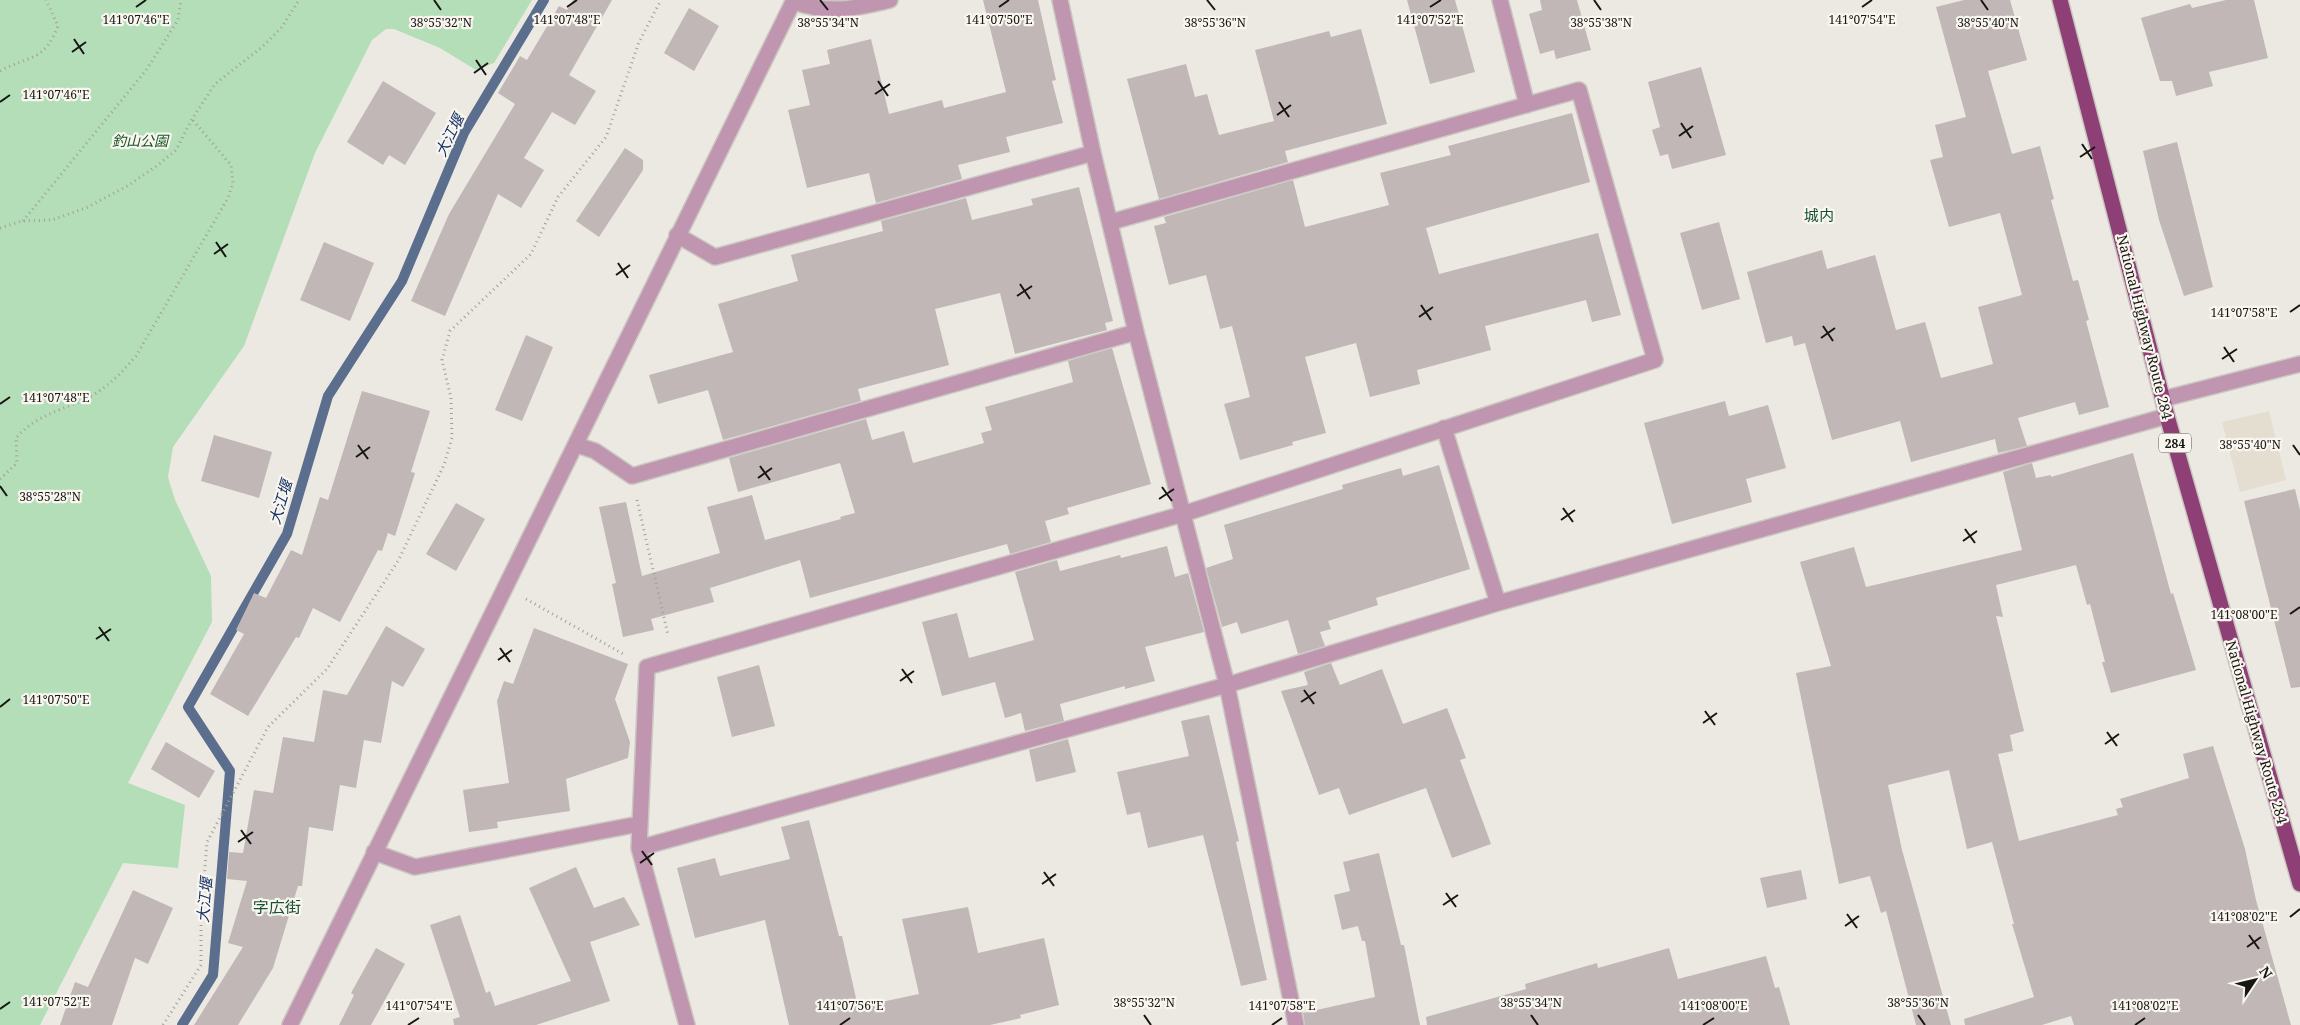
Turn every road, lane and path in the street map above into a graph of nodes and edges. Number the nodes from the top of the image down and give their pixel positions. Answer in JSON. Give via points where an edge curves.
{"nodes":[{"id":1,"x":46,"y":0,"type":"edge"},
{"id":2,"x":181,"y":0,"type":"edge"},
{"id":3,"x":298,"y":0,"type":"edge"},
{"id":4,"x":661,"y":0,"type":"edge"},
{"id":5,"x":890,"y":0,"type":"edge"},
{"id":6,"x":1060,"y":0,"type":"edge"},
{"id":7,"x":1500,"y":0,"type":"edge"},
{"id":8,"x":2060,"y":0,"type":"edge"},
{"id":9,"x":794,"y":1,"type":"edge"},
{"id":10,"x":0,"y":71,"type":"edge"},
{"id":11,"x":1527,"y":105,"type":"junction"},
{"id":12,"x":192,"y":119,"type":"junction"},
{"id":13,"x":1093,"y":152,"type":"junction"},
{"id":14,"x":22,"y":221,"type":"junction"},
{"id":15,"x":1111,"y":222,"type":"junction"},
{"id":16,"x":0,"y":228,"type":"edge"},
{"id":17,"x":677,"y":235,"type":"junction"},
{"id":18,"x":1136,"y":332,"type":"junction"},
{"id":19,"x":2300,"y":364,"type":"edge"},
{"id":20,"x":2163,"y":399,"type":"junction"},
{"id":21,"x":2167,"y":416,"type":"junction"},
{"id":22,"x":1444,"y":428,"type":"junction"},
{"id":23,"x":577,"y":444,"type":"junction"},
{"id":24,"x":632,"y":476,"type":"junction"},
{"id":25,"x":0,"y":479,"type":"edge"},
{"id":26,"x":1182,"y":514,"type":"junction"},
{"id":27,"x":526,"y":599,"type":"dead end"},
{"id":28,"x":1498,"y":603,"type":"junction"},
{"id":29,"x":673,"y":660,"type":"junction"},
{"id":30,"x":647,"y":667,"type":"junction"},
{"id":31,"x":1227,"y":685,"type":"junction"},
{"id":32,"x":639,"y":824,"type":"junction"},
{"id":33,"x":639,"y":848,"type":"junction"},
{"id":34,"x":374,"y":852,"type":"junction"},
{"id":35,"x":2300,"y":884,"type":"edge"},
{"id":36,"x":163,"y":1025,"type":"edge"},
{"id":37,"x":290,"y":1025,"type":"edge"},
{"id":38,"x":687,"y":1025,"type":"edge"},
{"id":39,"x":1296,"y":1025,"type":"edge"}],
"edges":[{"from":1,"to":10,"type":"path","via":[[58,26],[52,43],[42,54]]},
{"from":2,"to":14,"type":"path","via":[[178,20],[147,69]]},
{"from":3,"to":12,"type":"path","via":[[282,27],[215,84]]},
{"from":4,"to":36,"type":"path","via":[[639,42],[606,137],[558,197],[531,254],[450,331],[442,360],[451,398],[452,438],[444,465],[398,561],[327,669],[268,727],[207,842],[201,965]]},
{"from":5,"to":9,"type":"street","via":[[853,9],[812,8]]},
{"from":6,"to":13,"type":"street"},
{"from":7,"to":11,"type":"street"},
{"from":8,"to":20,"type":"highway","name":"National Highway Route 284","number":"284"},
{"from":9,"to":17,"type":"street"},
{"from":11,"to":15,"type":"street"},
{"from":11,"to":22,"type":"street","via":[[1580,90],[1655,360]]},
{"from":12,"to":14,"type":"path","via":[[176,150],[129,186],[88,207],[52,220]]},
{"from":12,"to":25,"type":"path","via":[[231,166],[233,183],[228,198],[136,356],[116,378],[93,395],[27,425],[16,438],[17,463]]},
{"from":13,"to":15,"type":"street"},
{"from":13,"to":17,"type":"street","via":[[715,257]]},
{"from":14,"to":16,"type":"path"},
{"from":15,"to":18,"type":"street"},
{"from":17,"to":23,"type":"street"},
{"from":18,"to":24,"type":"street"},
{"from":18,"to":26,"type":"street"},
{"from":19,"to":20,"type":"street"},
{"from":20,"to":21,"type":"highway","name":"National Highway Route 284","number":"284"},
{"from":21,"to":28,"type":"street"},
{"from":21,"to":35,"type":"highway","name":"National Highway Route 284","number":"284"},
{"from":22,"to":26,"type":"street"},
{"from":22,"to":28,"type":"street"},
{"from":23,"to":24,"type":"street"},
{"from":23,"to":34,"type":"street"},
{"from":24,"to":29,"type":"path"},
{"from":26,"to":29,"type":"street"},
{"from":26,"to":31,"type":"street"},
{"from":27,"to":30,"type":"path"},
{"from":28,"to":31,"type":"street"},
{"from":29,"to":30,"type":"street"},
{"from":30,"to":32,"type":"street"},
{"from":31,"to":33,"type":"street"},
{"from":31,"to":39,"type":"street"},
{"from":32,"to":33,"type":"street"},
{"from":32,"to":34,"type":"street","via":[[415,866]]},
{"from":33,"to":38,"type":"street"},
{"from":34,"to":37,"type":"street"}]}
